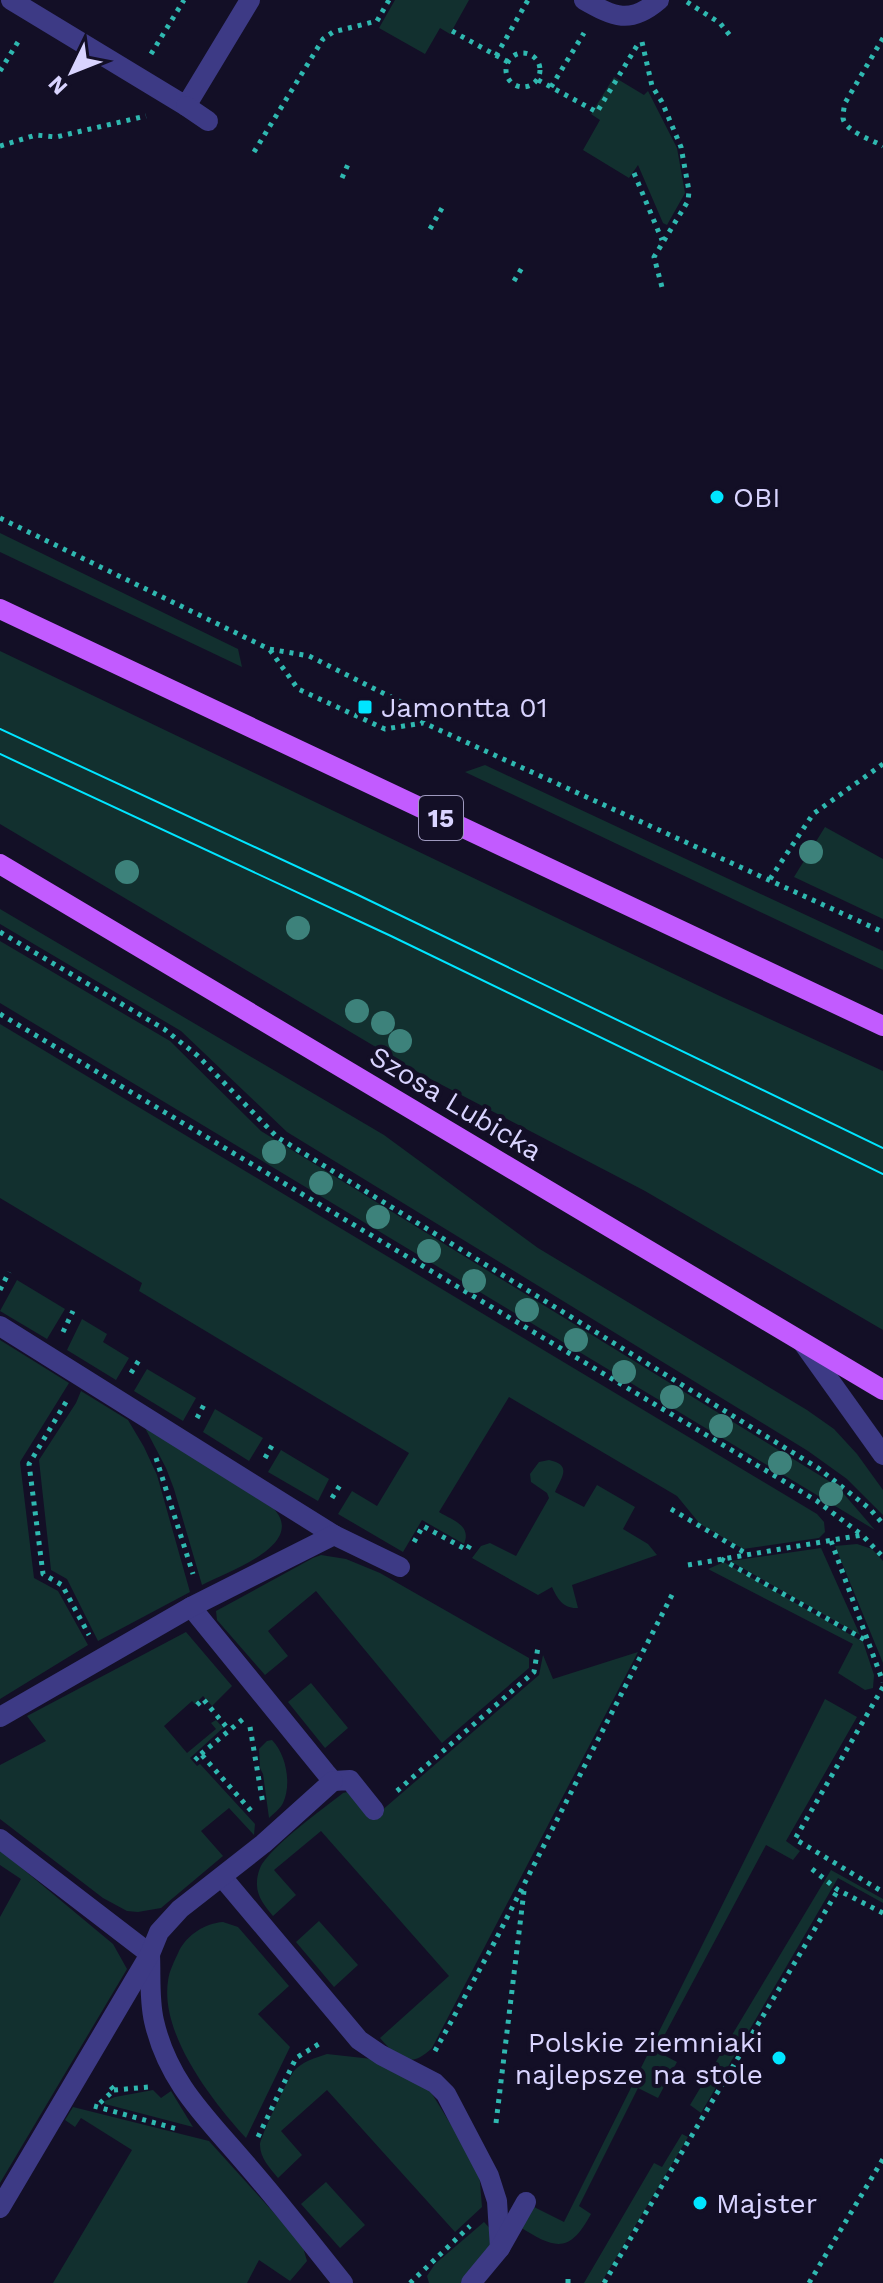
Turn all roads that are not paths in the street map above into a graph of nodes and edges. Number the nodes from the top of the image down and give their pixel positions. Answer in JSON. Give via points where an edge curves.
{"nodes":[{"id":1,"x":11,"y":0,"type":"edge"},
{"id":2,"x":250,"y":0,"type":"edge"},
{"id":3,"x":659,"y":0,"type":"edge"},
{"id":4,"x":592,"y":4,"type":"edge"},
{"id":5,"x":186,"y":106,"type":"junction"},
{"id":6,"x":208,"y":121,"type":"dead end"},
{"id":7,"x":0,"y":609,"type":"edge"},
{"id":8,"x":0,"y":864,"type":"edge"},
{"id":9,"x":883,"y":1026,"type":"edge"},
{"id":10,"x":0,"y":1326,"type":"edge"},
{"id":11,"x":803,"y":1343,"type":"junction"},
{"id":12,"x":883,"y":1390,"type":"edge"},
{"id":13,"x":883,"y":1455,"type":"edge"},
{"id":14,"x":334,"y":1535,"type":"junction"},
{"id":15,"x":400,"y":1567,"type":"road end"},
{"id":16,"x":196,"y":1604,"type":"junction"},
{"id":17,"x":0,"y":1717,"type":"edge"},
{"id":18,"x":333,"y":1781,"type":"junction"},
{"id":19,"x":374,"y":1810,"type":"road end"},
{"id":20,"x":0,"y":1839,"type":"edge"},
{"id":21,"x":222,"y":1877,"type":"junction"},
{"id":22,"x":150,"y":1954,"type":"junction"},
{"id":23,"x":526,"y":2202,"type":"dead end"},
{"id":24,"x":0,"y":2208,"type":"edge"},
{"id":25,"x":500,"y":2248,"type":"junction"},
{"id":26,"x":343,"y":2283,"type":"edge"},
{"id":27,"x":471,"y":2283,"type":"edge"}],
"edges":[{"from":1,"to":5,"type":"street"},
{"from":2,"to":5,"type":"street"},
{"from":3,"to":4,"type":"street","via":[[649,9],[622,17]]},
{"from":5,"to":6,"type":"street"},
{"from":7,"to":9,"type":"main road","number":"15"},
{"from":8,"to":11,"type":"main road","name":"Szosa Lubicka"},
{"from":10,"to":14,"type":"street"},
{"from":11,"to":12,"type":"main road","name":"Szosa Lubicka"},
{"from":11,"to":13,"type":"street"},
{"from":14,"to":15,"type":"street"},
{"from":14,"to":16,"type":"street"},
{"from":16,"to":17,"type":"street"},
{"from":16,"to":18,"type":"street"},
{"from":18,"to":19,"type":"street","via":[[350,1780]]},
{"from":18,"to":21,"type":"street"},
{"from":20,"to":22,"type":"street"},
{"from":21,"to":22,"type":"street","via":[[180,1909],[159,1932]]},
{"from":21,"to":25,"type":"street","via":[[359,2040],[446,2094],[489,2176],[497,2201]]},
{"from":22,"to":24,"type":"street"},
{"from":22,"to":26,"type":"street","via":[[155,2024],[186,2095]]},
{"from":23,"to":25,"type":"street"},
{"from":25,"to":27,"type":"street"}]}
